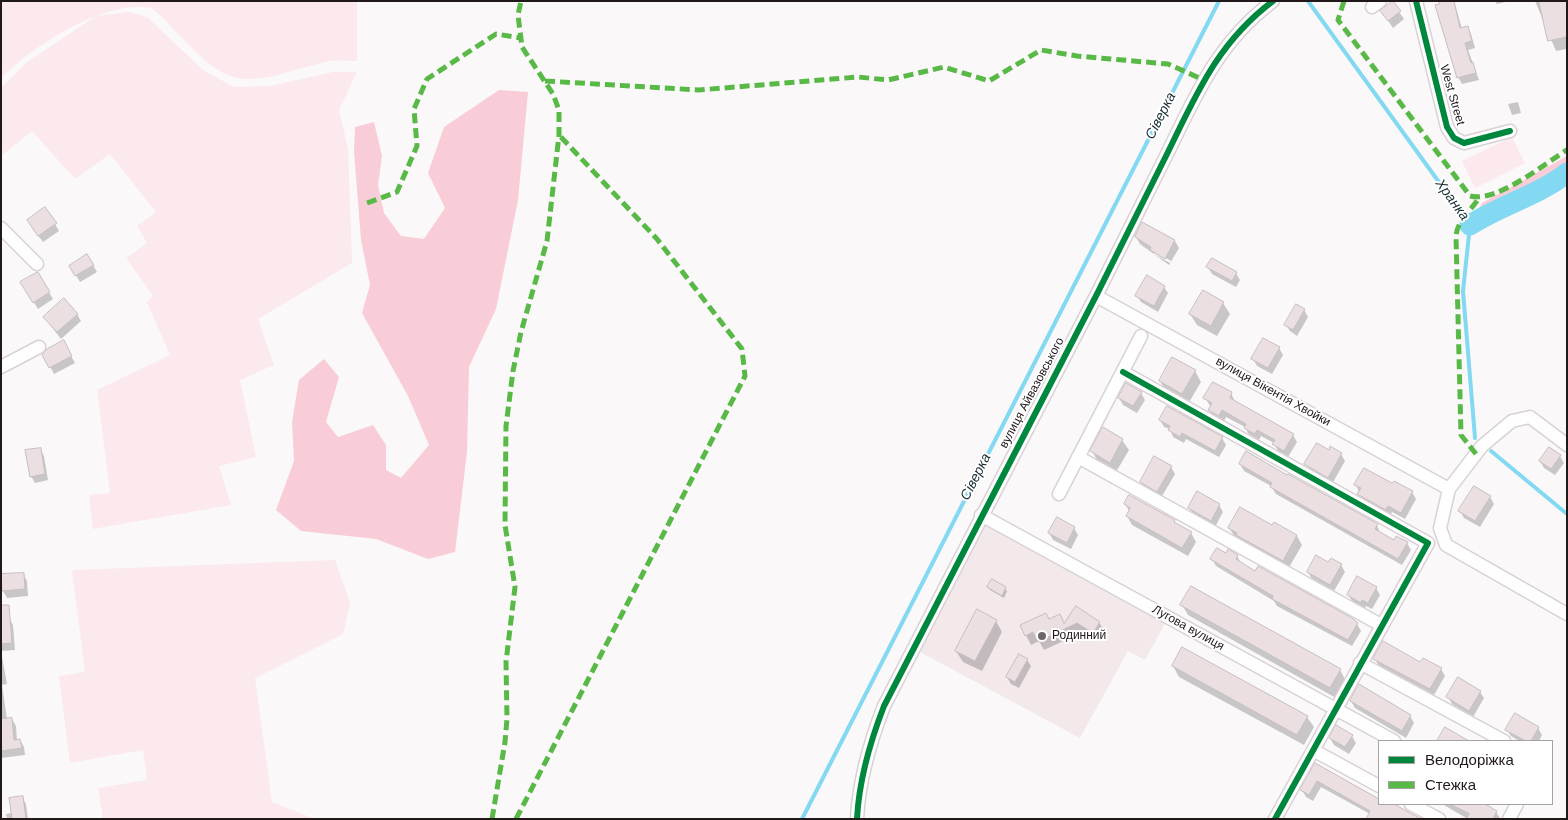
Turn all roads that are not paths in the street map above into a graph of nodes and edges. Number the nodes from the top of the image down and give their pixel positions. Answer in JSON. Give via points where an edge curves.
{"nodes":[{"id":1,"x":1273,"y":1,"type":"edge"},
{"id":2,"x":1416,"y":1,"type":"edge"},
{"id":3,"x":1510,"y":131,"type":"dead end"},
{"id":4,"x":1,"y":228,"type":"edge"},
{"id":5,"x":37,"y":264,"type":"dead end"},
{"id":6,"x":1096,"y":296,"type":"junction"},
{"id":7,"x":1141,"y":336,"type":"dead end"},
{"id":8,"x":39,"y":347,"type":"dead end"},
{"id":9,"x":1,"y":367,"type":"edge"},
{"id":10,"x":1123,"y":372,"type":"junction"},
{"id":11,"x":1567,"y":445,"type":"edge"},
{"id":12,"x":1078,"y":457,"type":"junction"},
{"id":13,"x":1449,"y":489,"type":"junction"},
{"id":14,"x":1059,"y":494,"type":"dead end"},
{"id":15,"x":981,"y":515,"type":"junction"},
{"id":16,"x":1567,"y":614,"type":"edge"},
{"id":17,"x":1381,"y":625,"type":"junction"},
{"id":18,"x":1360,"y":664,"type":"junction"},
{"id":19,"x":1336,"y":708,"type":"junction"},
{"id":20,"x":1392,"y":740,"type":"edge"},
{"id":21,"x":1502,"y":740,"type":"edge"},
{"id":22,"x":1313,"y":750,"type":"junction"},
{"id":23,"x":1378,"y":785,"type":"edge"},
{"id":24,"x":1414,"y":805,"type":"edge"},
{"id":25,"x":857,"y":819,"type":"edge"},
{"id":26,"x":1275,"y":819,"type":"edge"},
{"id":27,"x":1439,"y":819,"type":"edge"}],
"edges":[{"from":1,"to":6,"type":"street","name":"вулиця Айвазовського","via":[[1249,19],[1204,80]]},
{"from":2,"to":3,"type":"street","name":"West Street","via":[[1448,127],[1454,138],[1464,143]]},
{"from":4,"to":5,"type":"street"},
{"from":6,"to":13,"type":"street","name":"вулиця Вікентія Хвойки"},
{"from":6,"to":15,"type":"street","name":"вулиця Айвазовського"},
{"from":7,"to":10,"type":"street"},
{"from":8,"to":9,"type":"street"},
{"from":10,"to":12,"type":"street"},
{"from":10,"to":17,"type":"street","via":[[1428,543]]},
{"from":11,"to":13,"type":"street","via":[[1530,417],[1512,420],[1482,446]]},
{"from":12,"to":14,"type":"street"},
{"from":12,"to":17,"type":"street"},
{"from":13,"to":16,"type":"street","via":[[1440,528],[1446,545]]},
{"from":15,"to":19,"type":"street","name":"Лугова вулиця"},
{"from":15,"to":25,"type":"street","name":"вулиця Айвазовського","via":[[884,706],[863,772]]},
{"from":17,"to":18,"type":"street"},
{"from":18,"to":19,"type":"street"},
{"from":18,"to":21,"type":"street"},
{"from":19,"to":20,"type":"street","name":"Лугова вулиця"},
{"from":19,"to":22,"type":"street"},
{"from":22,"to":23,"type":"street"},
{"from":22,"to":26,"type":"street"},
{"from":24,"to":27,"type":"street"}]}
